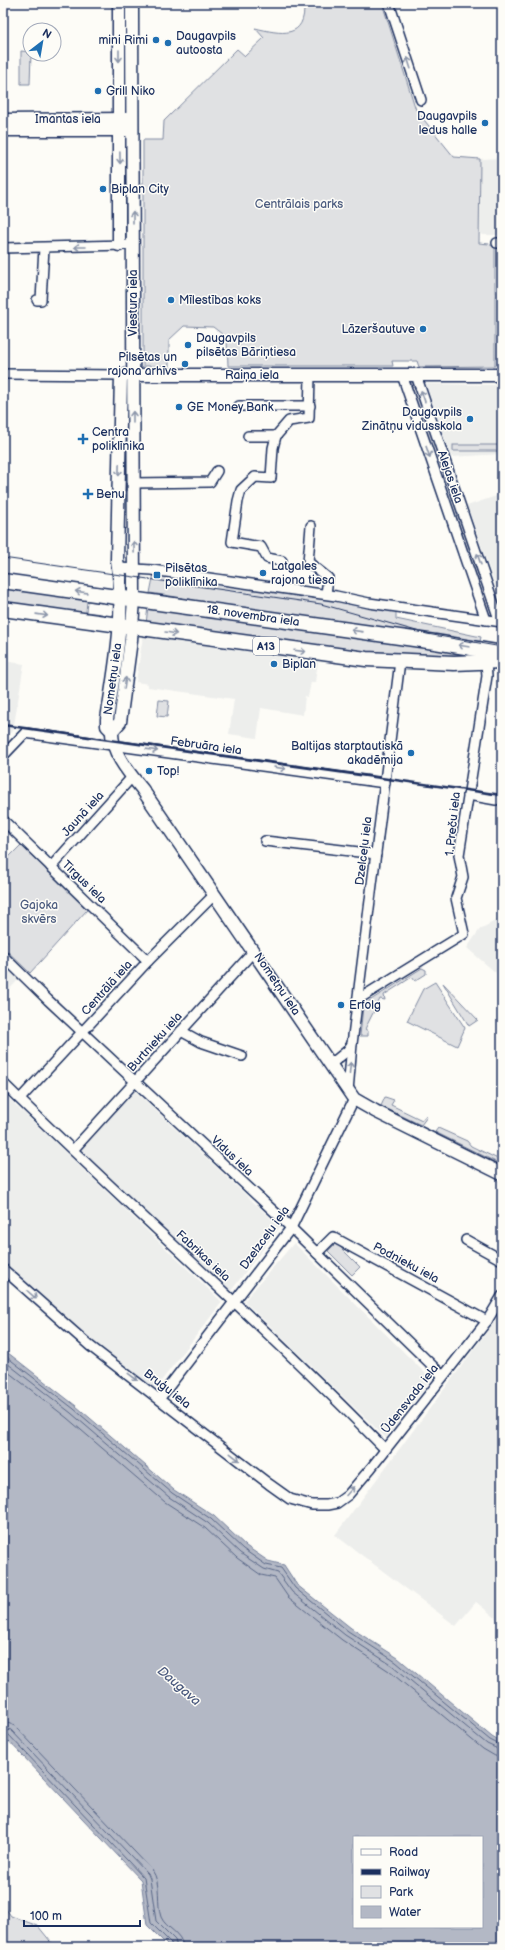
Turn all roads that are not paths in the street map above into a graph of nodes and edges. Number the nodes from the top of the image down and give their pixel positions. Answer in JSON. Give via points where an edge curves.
{"nodes":[{"id":1,"x":119,"y":3,"type":"edge"},
{"id":2,"x":132,"y":3,"type":"edge"},
{"id":3,"x":389,"y":3,"type":"edge"},
{"id":4,"x":421,"y":100,"type":"dead end"},
{"id":5,"x":3,"y":120,"type":"edge"},
{"id":6,"x":120,"y":124,"type":"junction"},
{"id":7,"x":133,"y":124,"type":"junction"},
{"id":8,"x":3,"y":130,"type":"edge"},
{"id":9,"x":119,"y":245,"type":"junction"},
{"id":10,"x":133,"y":245,"type":"junction"},
{"id":11,"x":3,"y":248,"type":"edge"},
{"id":12,"x":44,"y":248,"type":"junction"},
{"id":13,"x":37,"y":300,"type":"dead end"},
{"id":14,"x":3,"y":374,"type":"edge"},
{"id":15,"x":133,"y":374,"type":"junction"},
{"id":16,"x":121,"y":375,"type":"junction"},
{"id":17,"x":310,"y":375,"type":"junction"},
{"id":18,"x":402,"y":375,"type":"junction"},
{"id":19,"x":416,"y":375,"type":"junction"},
{"id":20,"x":502,"y":375,"type":"edge"},
{"id":21,"x":239,"y":406,"type":"dead end"},
{"id":22,"x":310,"y":406,"type":"junction"},
{"id":23,"x":248,"y":436,"type":"dead end"},
{"id":24,"x":276,"y":436,"type":"junction"},
{"id":25,"x":218,"y":471,"type":"dead end"},
{"id":26,"x":133,"y":483,"type":"junction"},
{"id":27,"x":311,"y":526,"type":"dead end"},
{"id":28,"x":282,"y":560,"type":"dead end"},
{"id":29,"x":119,"y":568,"type":"junction"},
{"id":30,"x":135,"y":568,"type":"junction"},
{"id":31,"x":3,"y":581,"type":"edge"},
{"id":32,"x":487,"y":582,"type":"junction"},
{"id":33,"x":475,"y":586,"type":"junction"},
{"id":34,"x":326,"y":594,"type":"junction"},
{"id":35,"x":120,"y":598,"type":"junction"},
{"id":36,"x":134,"y":600,"type":"junction"},
{"id":37,"x":3,"y":610,"type":"edge"},
{"id":38,"x":486,"y":620,"type":"junction"},
{"id":39,"x":501,"y":622,"type":"edge"},
{"id":40,"x":126,"y":626,"type":"junction"},
{"id":41,"x":502,"y":653,"type":"edge"},
{"id":42,"x":400,"y":661,"type":"junction"},
{"id":43,"x":502,"y":661,"type":"edge"},
{"id":44,"x":486,"y":662,"type":"junction"},
{"id":45,"x":113,"y":745,"type":"junction"},
{"id":46,"x":3,"y":756,"type":"edge"},
{"id":47,"x":132,"y":777,"type":"junction"},
{"id":48,"x":385,"y":783,"type":"junction"},
{"id":49,"x":468,"y":795,"type":"junction"},
{"id":50,"x":496,"y":800,"type":"dead end"},
{"id":51,"x":3,"y":820,"type":"edge"},
{"id":52,"x":265,"y":840,"type":"dead end"},
{"id":53,"x":376,"y":854,"type":"junction"},
{"id":54,"x":51,"y":867,"type":"junction"},
{"id":55,"x":214,"y":895,"type":"junction"},
{"id":56,"x":254,"y":951,"type":"junction"},
{"id":57,"x":3,"y":956,"type":"edge"},
{"id":58,"x":148,"y":961,"type":"junction"},
{"id":59,"x":357,"y":1000,"type":"junction"},
{"id":60,"x":181,"y":1031,"type":"junction"},
{"id":61,"x":83,"y":1033,"type":"junction"},
{"id":62,"x":352,"y":1044,"type":"junction"},
{"id":63,"x":242,"y":1056,"type":"dead end"},
{"id":64,"x":331,"y":1064,"type":"junction"},
{"id":65,"x":135,"y":1082,"type":"junction"},
{"id":66,"x":3,"y":1083,"type":"edge"},
{"id":67,"x":351,"y":1095,"type":"junction"},
{"id":68,"x":20,"y":1099,"type":"junction"},
{"id":69,"x":73,"y":1150,"type":"junction"},
{"id":70,"x":502,"y":1174,"type":"edge"},
{"id":71,"x":291,"y":1228,"type":"junction"},
{"id":72,"x":466,"y":1240,"type":"dead end"},
{"id":73,"x":317,"y":1253,"type":"junction"},
{"id":74,"x":502,"y":1260,"type":"edge"},
{"id":75,"x":3,"y":1269,"type":"edge"},
{"id":76,"x":502,"y":1296,"type":"edge"},
{"id":77,"x":234,"y":1301,"type":"junction"},
{"id":78,"x":487,"y":1320,"type":"junction"},
{"id":79,"x":442,"y":1376,"type":"junction"},
{"id":80,"x":160,"y":1398,"type":"junction"},
{"id":81,"x":386,"y":1449,"type":"junction"},
{"id":82,"x":327,"y":1505,"type":"joint"}],
"edges":[{"from":1,"to":6,"type":"street","one_way":true},
{"from":2,"to":7,"type":"street","name":"Viestura iela"},
{"from":4,"to":3,"type":"street","one_way":true},
{"from":5,"to":6,"type":"street","name":"Imantas iela"},
{"from":6,"to":7,"type":"street","name":"Imantas iela"},
{"from":6,"to":8,"type":"street","name":"Imantas iela"},
{"from":6,"to":9,"type":"street","one_way":true},
{"from":10,"to":7,"type":"street","name":"Viestura iela","one_way":true},
{"from":9,"to":10,"type":"street"},
{"from":9,"to":12,"type":"street","one_way":true},
{"from":10,"to":15,"type":"street","name":"Viestura iela"},
{"from":11,"to":12,"type":"street"},
{"from":12,"to":13,"type":"street","via":[[41,300]]},
{"from":14,"to":16,"type":"street","name":"Raiņa iela"},
{"from":15,"to":16,"type":"street","name":"Raiņa iela"},
{"from":15,"to":17,"type":"street","name":"Raiņa iela"},
{"from":26,"to":15,"type":"street","name":"Viestura iela","one_way":true},
{"from":16,"to":29,"type":"street","one_way":true},
{"from":17,"to":18,"type":"street","name":"Raiņa iela"},
{"from":17,"to":22,"type":"street"},
{"from":18,"to":19,"type":"street","name":"Raiņa iela"},
{"from":18,"to":33,"type":"street","name":"Alejas iela","one_way":true},
{"from":19,"to":20,"type":"street","name":"Raiņa iela"},
{"from":32,"to":19,"type":"street","name":"Alejas iela","one_way":true},
{"from":21,"to":22,"type":"street"},
{"from":22,"to":24,"type":"street","via":[[309,418],[288,421]]},
{"from":23,"to":24,"type":"street"},
{"from":24,"to":28,"type":"street","via":[[272,448],[271,478],[255,477],[241,490],[232,542],[260,547],[267,558]]},
{"from":25,"to":26,"type":"street","via":[[210,482]]},
{"from":30,"to":26,"type":"street","name":"Viestura iela","one_way":true},
{"from":27,"to":34,"type":"street","via":[[308,562],[328,578]]},
{"from":29,"to":30,"type":"street"},
{"from":29,"to":35,"type":"street"},
{"from":30,"to":34,"type":"street"},
{"from":30,"to":36,"type":"street","name":"Viestura iela"},
{"from":35,"to":31,"type":"main road","name":"18. novembra iela","number":"A13","one_way":true},
{"from":32,"to":33,"type":"street"},
{"from":32,"to":39,"type":"street","name":"Alejas iela"},
{"from":33,"to":38,"type":"street","name":"Alejas iela"},
{"from":34,"to":38,"type":"street"},
{"from":35,"to":36,"type":"main road","name":"18. novembra iela","number":"A13"},
{"from":35,"to":40,"type":"street"},
{"from":36,"to":40,"type":"street","name":"Viestura iela"},
{"from":41,"to":36,"type":"main road","name":"18. novembra iela","number":"A13","one_way":true},
{"from":37,"to":40,"type":"main road","number":"A13","one_way":true},
{"from":38,"to":39,"type":"street"},
{"from":40,"to":42,"type":"main road","number":"A13","one_way":true,"via":[[366,660]]},
{"from":40,"to":45,"type":"street","name":"Nometņu iela","via":[[107,719],[107,726],[112,731]]},
{"from":42,"to":44,"type":"main road","number":"A13"},
{"from":42,"to":48,"type":"street","name":"Dzelceļu iela"},
{"from":43,"to":44,"type":"main road","number":"A13"},
{"from":44,"to":49,"type":"street","name":"1. Preču iela","via":[[487,676]]},
{"from":45,"to":46,"type":"street","name":"Februāra iela","via":[[25,733]]},
{"from":45,"to":47,"type":"street","name":"Nometņu iela"},
{"from":45,"to":48,"type":"street","name":"Februāra iela","one_way":true},
{"from":47,"to":54,"type":"street","name":"Jaunā iela"},
{"from":47,"to":55,"type":"street","name":"Nometņu iela"},
{"from":48,"to":53,"type":"street","name":"Dzelceļu iela"},
{"from":49,"to":50,"type":"street"},
{"from":49,"to":59,"type":"street","name":"1. Preču iela","via":[[459,855],[464,877],[456,898],[464,934]]},
{"from":51,"to":54,"type":"street","name":"Tirgus iela"},
{"from":52,"to":53,"type":"street"},
{"from":53,"to":59,"type":"street","name":"Dzelceļu iela"},
{"from":54,"to":58,"type":"street","name":"Tirgus iela"},
{"from":55,"to":56,"type":"street","name":"Nometņu iela"},
{"from":55,"to":58,"type":"street","name":"Centrālā iela"},
{"from":56,"to":60,"type":"street","name":"Burtnieku iela"},
{"from":56,"to":64,"type":"street","name":"Nometņu iela"},
{"from":57,"to":61,"type":"street","name":"Vidus iela"},
{"from":58,"to":61,"type":"street","name":"Centrālā iela"},
{"from":59,"to":62,"type":"street","name":"Dzelceļu iela"},
{"from":60,"to":63,"type":"street","via":[[201,1042]]},
{"from":60,"to":65,"type":"street","name":"Burtnieku iela"},
{"from":61,"to":65,"type":"street","name":"Vidus iela"},
{"from":61,"to":68,"type":"street","name":"Centrālā iela"},
{"from":62,"to":64,"type":"street"},
{"from":67,"to":62,"type":"street","name":"Dzelceļu iela","one_way":true},
{"from":64,"to":67,"type":"street","name":"Nometņu iela"},
{"from":65,"to":69,"type":"street","name":"Burtnieku iela"},
{"from":65,"to":71,"type":"street","name":"Vidus iela"},
{"from":66,"to":68,"type":"street","name":"Fabrikas iela"},
{"from":67,"to":70,"type":"street","name":"Nometņu iela","via":[[375,1111]]},
{"from":67,"to":71,"type":"street","name":"Dzelzceļu iela"},
{"from":68,"to":69,"type":"street","name":"Fabrikas iela"},
{"from":69,"to":77,"type":"street","name":"Fabrikas iela"},
{"from":71,"to":73,"type":"street","name":"Vidus iela"},
{"from":71,"to":77,"type":"street","name":"Dzelzceļu iela"},
{"from":72,"to":74,"type":"street"},
{"from":73,"to":78,"type":"street","name":"Podnieku iela","via":[[333,1237]]},
{"from":73,"to":79,"type":"street","name":"Vidus iela"},
{"from":75,"to":80,"type":"street","name":"Bruģu iela","one_way":true,"via":[[79,1337]]},
{"from":76,"to":78,"type":"street","name":"Ūdensvada iela"},
{"from":77,"to":80,"type":"street","name":"Dzelzceļu iela"},
{"from":77,"to":81,"type":"street","name":"Fabrikas iela","via":[[314,1376]]},
{"from":78,"to":79,"type":"street","name":"Ūdensvada iela"},
{"from":79,"to":81,"type":"street","name":"Ūdensvada iela"},
{"from":80,"to":82,"type":"street","name":"Bruģu iela","one_way":true,"via":[[290,1499],[312,1505]]},
{"from":82,"to":81,"type":"street","name":"Ūdensvada iela","one_way":true,"via":[[348,1494]]}]}
